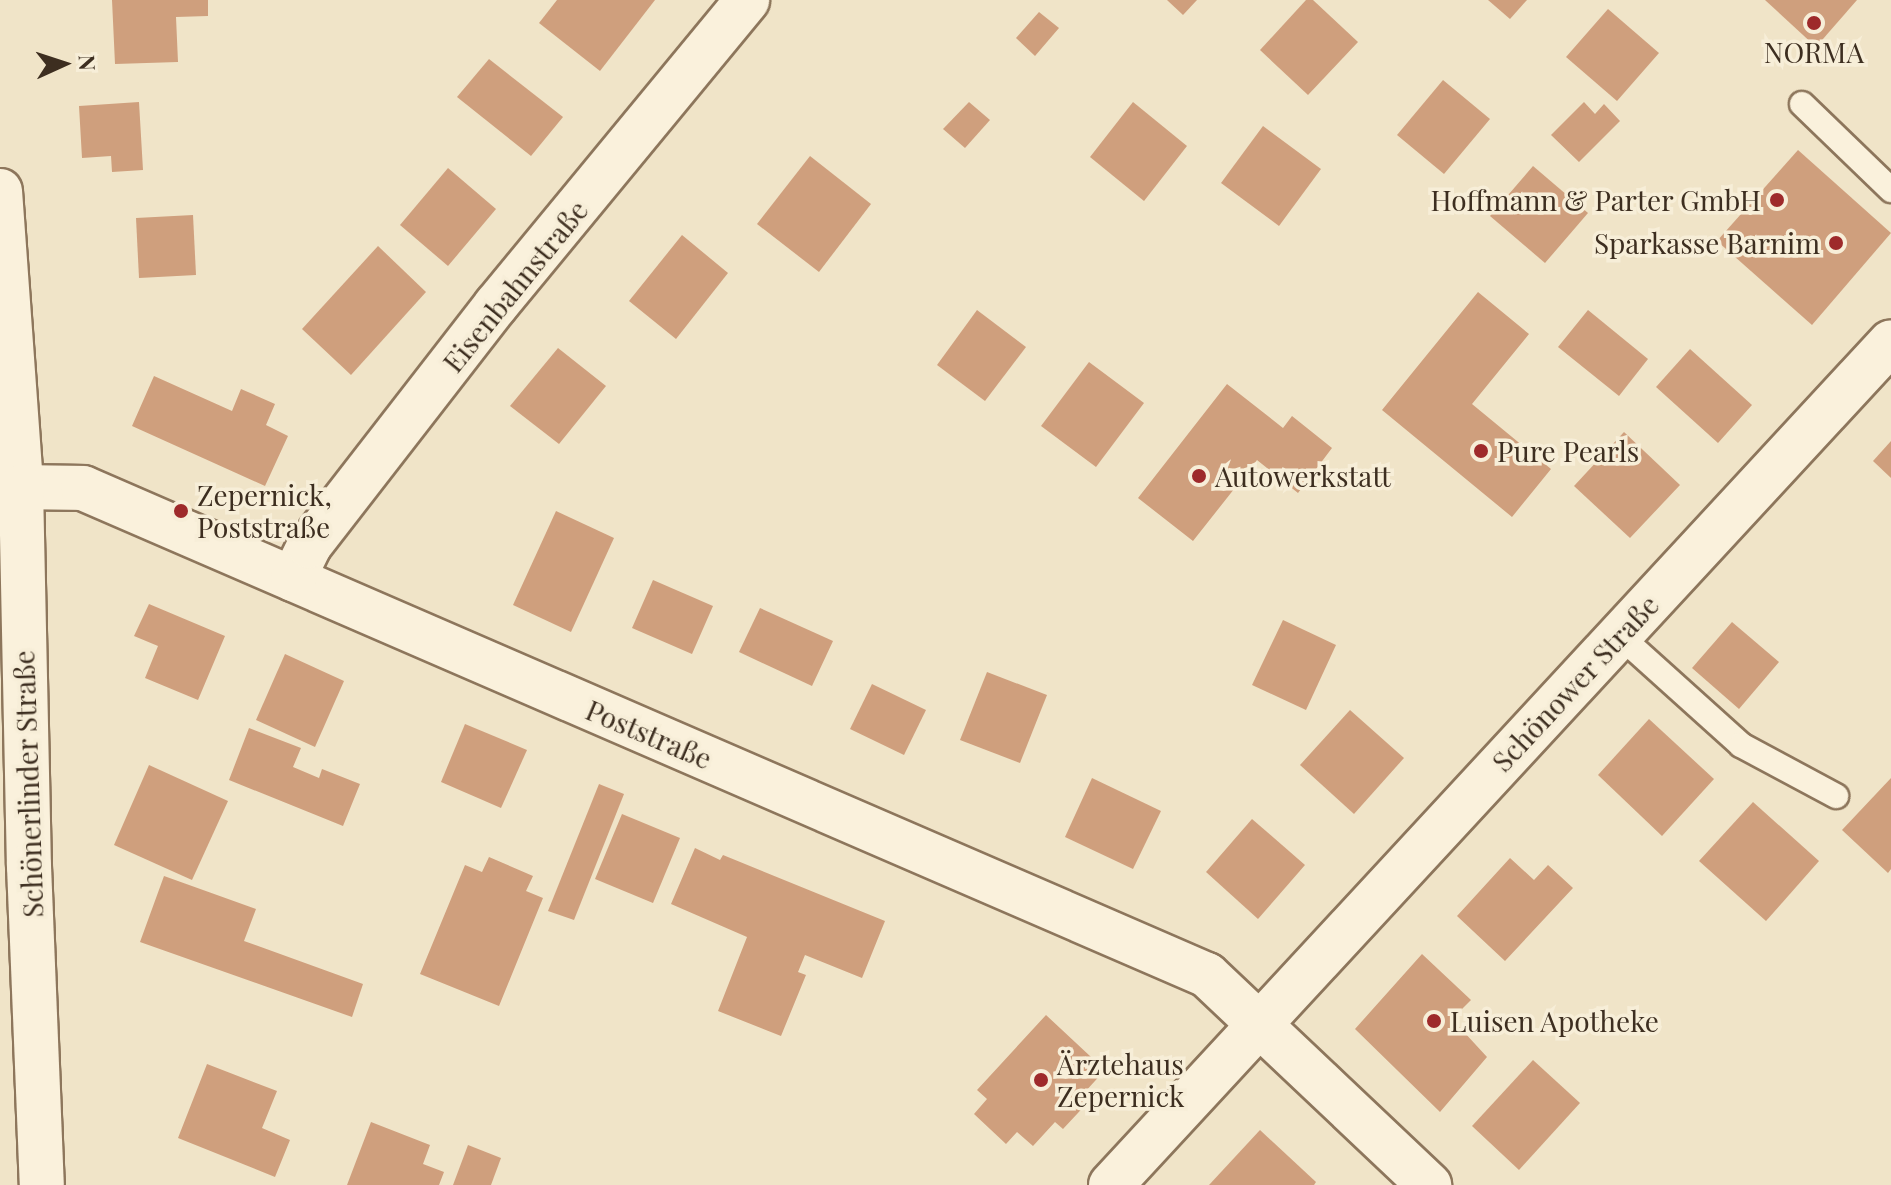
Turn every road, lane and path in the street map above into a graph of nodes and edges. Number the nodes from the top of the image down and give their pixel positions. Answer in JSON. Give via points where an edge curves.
{"nodes":[{"id":1,"x":747,"y":0,"type":"edge"},
{"id":2,"x":1802,"y":104,"type":"dead end"},
{"id":3,"x":1891,"y":190,"type":"edge"},
{"id":4,"x":0,"y":191,"type":"edge"},
{"id":5,"x":1891,"y":342,"type":"edge"},
{"id":6,"x":21,"y":487,"type":"junction"},
{"id":7,"x":293,"y":579,"type":"junction"},
{"id":8,"x":1619,"y":635,"type":"junction"},
{"id":9,"x":1836,"y":796,"type":"dead end"},
{"id":10,"x":1259,"y":1024,"type":"junction"},
{"id":11,"x":42,"y":1185,"type":"edge"},
{"id":12,"x":1111,"y":1185,"type":"edge"},
{"id":13,"x":1429,"y":1185,"type":"edge"}],
"edges":[{"from":1,"to":7,"type":"street","name":"Eisenbahnstraße","via":[[496,305],[309,546]]},
{"from":2,"to":3,"type":"lane"},
{"from":4,"to":6,"type":"street","name":"Schönerlinder Straße"},
{"from":5,"to":8,"type":"street","name":"Schönower Straße"},
{"from":6,"to":7,"type":"street","name":"Poststraße","via":[[83,488]]},
{"from":6,"to":11,"type":"street","name":"Schönerlinder Straße"},
{"from":7,"to":10,"type":"street","name":"Poststraße","via":[[1207,975]]},
{"from":8,"to":9,"type":"lane","via":[[1741,745]]},
{"from":8,"to":10,"type":"street","name":"Schönower Straße"},
{"from":10,"to":12,"type":"street","name":"Schönower Straße"},
{"from":10,"to":13,"type":"street"}]}
